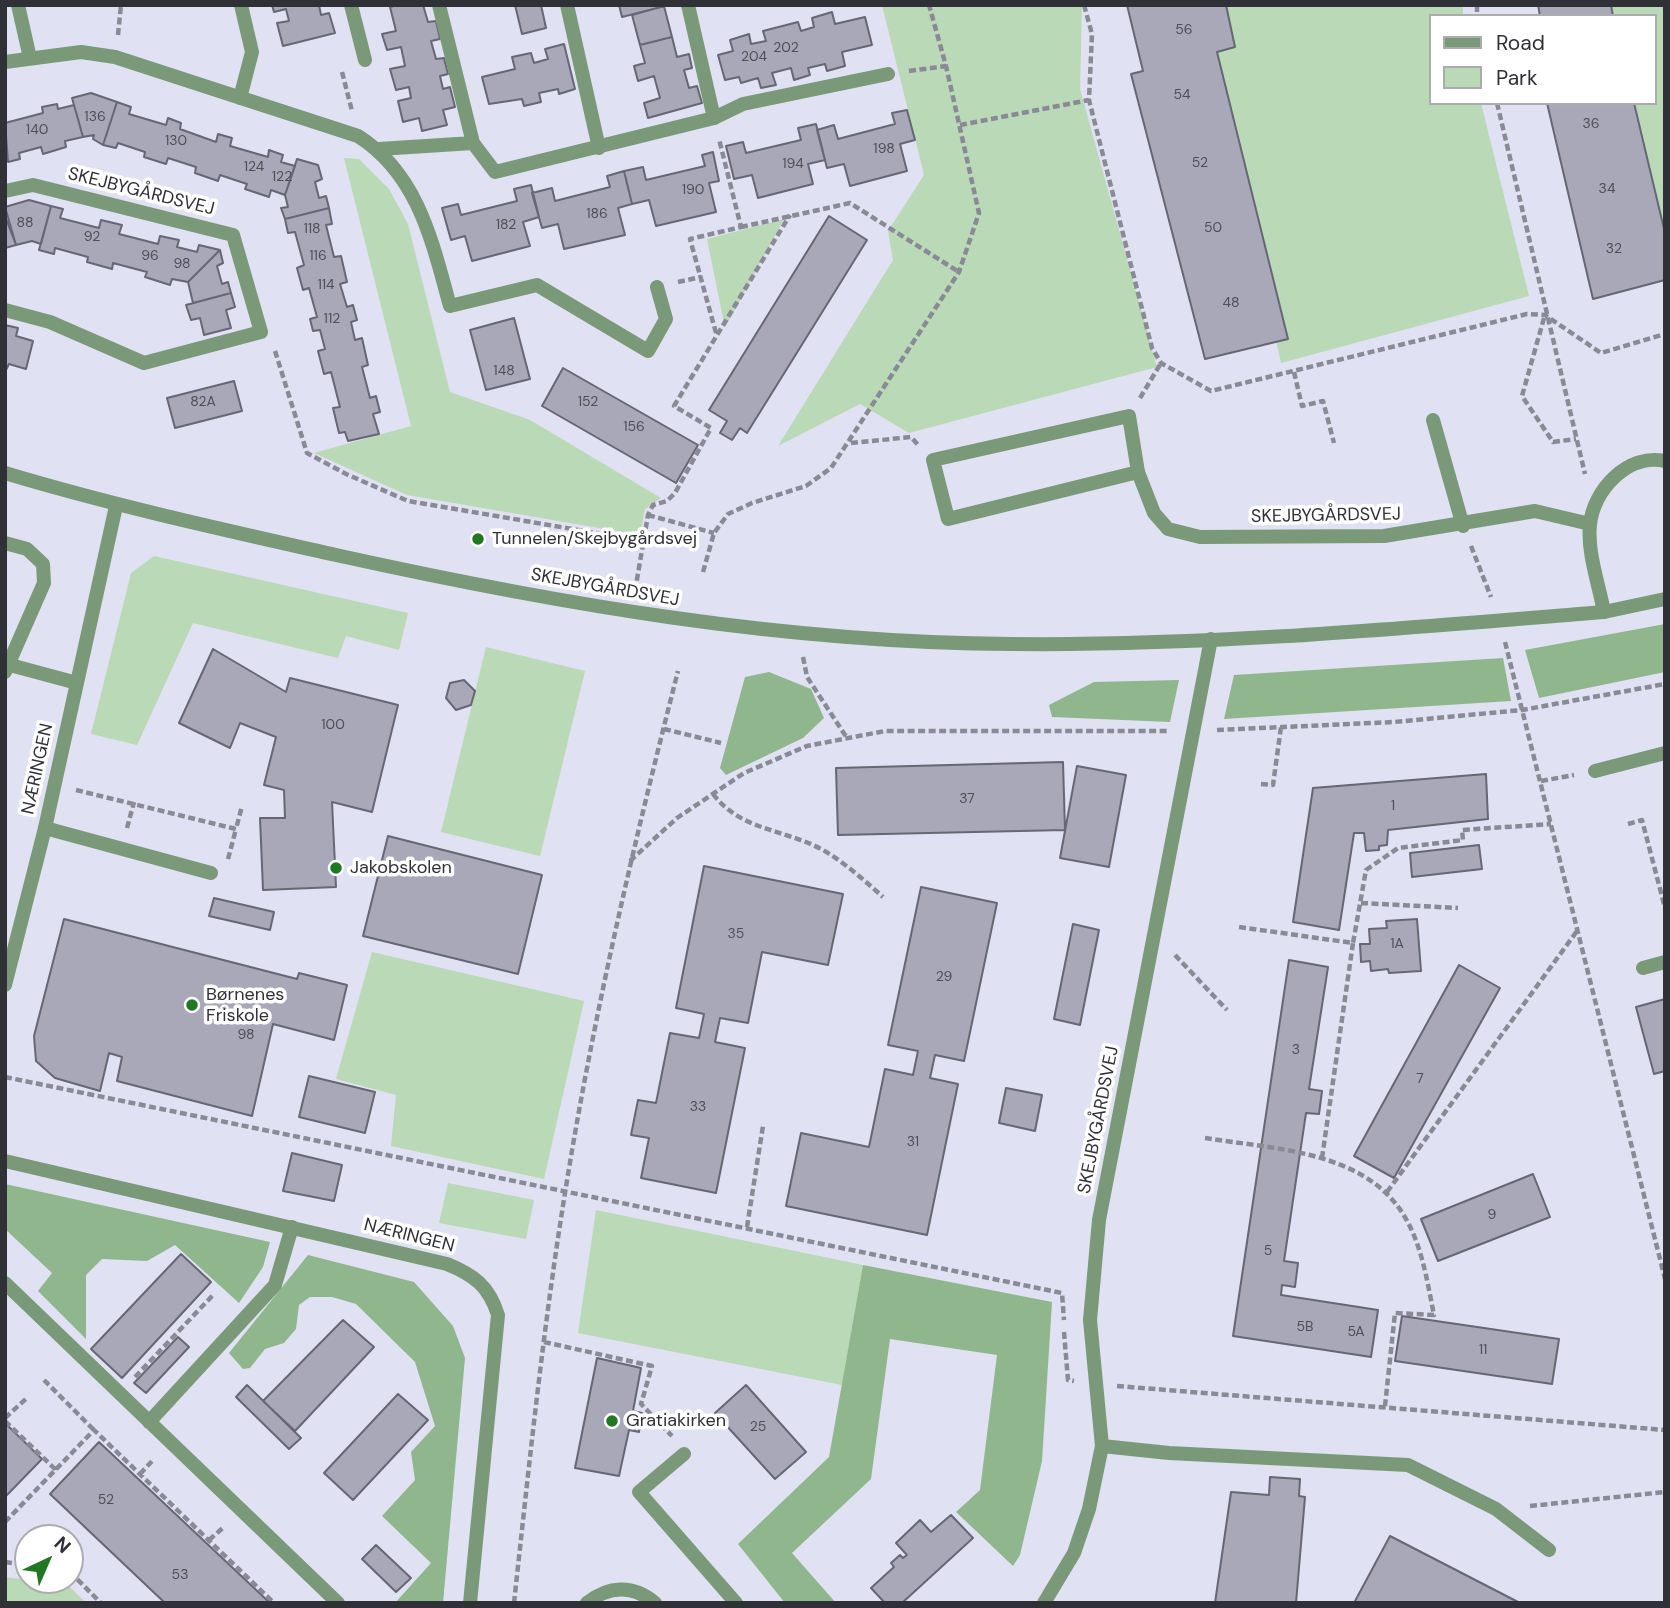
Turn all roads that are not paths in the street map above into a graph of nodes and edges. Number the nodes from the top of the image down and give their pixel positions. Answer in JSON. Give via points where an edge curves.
{"nodes":[{"id":1,"x":18,"y":5,"type":"edge"},
{"id":2,"x":241,"y":5,"type":"edge"},
{"id":3,"x":351,"y":5,"type":"edge"},
{"id":4,"x":439,"y":5,"type":"edge"},
{"id":5,"x":568,"y":5,"type":"edge"},
{"id":6,"x":688,"y":5,"type":"edge"},
{"id":7,"x":30,"y":58,"type":"junction"},
{"id":8,"x":365,"y":60,"type":"road end"},
{"id":9,"x":5,"y":62,"type":"edge"},
{"id":10,"x":888,"y":74,"type":"road end"},
{"id":11,"x":240,"y":99,"type":"junction"},
{"id":12,"x":714,"y":118,"type":"junction"},
{"id":13,"x":473,"y":143,"type":"junction"},
{"id":14,"x":599,"y":148,"type":"junction"},
{"id":15,"x":379,"y":149,"type":"junction"},
{"id":16,"x":5,"y":191,"type":"edge"},
{"id":17,"x":657,"y":287,"type":"dead end"},
{"id":18,"x":5,"y":310,"type":"edge"},
{"id":19,"x":1433,"y":420,"type":"dead end"},
{"id":20,"x":1665,"y":461,"type":"edge"},
{"id":21,"x":1138,"y":472,"type":"junction"},
{"id":22,"x":5,"y":473,"type":"edge"},
{"id":23,"x":116,"y":506,"type":"junction"},
{"id":24,"x":1590,"y":524,"type":"junction"},
{"id":25,"x":1463,"y":526,"type":"junction"},
{"id":26,"x":5,"y":543,"type":"edge"},
{"id":27,"x":1665,"y":599,"type":"edge"},
{"id":28,"x":1604,"y":612,"type":"junction"},
{"id":29,"x":1211,"y":639,"type":"junction"},
{"id":30,"x":7,"y":668,"type":"edge"},
{"id":31,"x":77,"y":683,"type":"junction"},
{"id":32,"x":1665,"y":752,"type":"edge"},
{"id":33,"x":1595,"y":771,"type":"road end"},
{"id":34,"x":45,"y":828,"type":"junction"},
{"id":35,"x":211,"y":873,"type":"dead end"},
{"id":36,"x":1665,"y":962,"type":"edge"},
{"id":37,"x":1643,"y":968,"type":"dead end"},
{"id":38,"x":5,"y":985,"type":"edge"},
{"id":39,"x":5,"y":1161,"type":"edge"},
{"id":40,"x":292,"y":1227,"type":"junction"},
{"id":41,"x":5,"y":1283,"type":"edge"},
{"id":42,"x":149,"y":1422,"type":"junction"},
{"id":43,"x":1102,"y":1446,"type":"junction"},
{"id":44,"x":684,"y":1454,"type":"road end"},
{"id":45,"x":1549,"y":1550,"type":"dead end"},
{"id":46,"x":338,"y":1603,"type":"edge"},
{"id":47,"x":470,"y":1603,"type":"edge"},
{"id":48,"x":586,"y":1603,"type":"edge"},
{"id":49,"x":655,"y":1603,"type":"edge"},
{"id":50,"x":736,"y":1603,"type":"edge"},
{"id":51,"x":1044,"y":1603,"type":"edge"}],
"edges":[{"from":1,"to":7,"type":"street"},
{"from":2,"to":11,"type":"street","via":[[252,52]]},
{"from":3,"to":8,"type":"street"},
{"from":4,"to":13,"type":"street"},
{"from":5,"to":14,"type":"street"},
{"from":6,"to":12,"type":"street"},
{"from":7,"to":9,"type":"street"},
{"from":7,"to":11,"type":"street","via":[[81,52],[115,57]]},
{"from":10,"to":12,"type":"street","via":[[743,104]]},
{"from":11,"to":15,"type":"street","via":[[358,136]]},
{"from":12,"to":14,"type":"street"},
{"from":13,"to":14,"type":"street","via":[[495,172]]},
{"from":13,"to":15,"type":"street"},
{"from":15,"to":17,"type":"street","via":[[409,186],[428,226],[450,306],[537,285],[648,351],[666,319]]},
{"from":16,"to":18,"type":"street","name":"SKEJBYGÅRDSVEJ","via":[[33,185],[233,235],[261,332],[144,363],[50,322]]},
{"from":19,"to":25,"type":"street"},
{"from":20,"to":24,"type":"street","via":[[1633,464],[1615,475]]},
{"from":21,"to":21,"type":"street","name":"SKEJBYGÅRDSVEJ","via":[[948,519],[933,460],[1129,416]]},
{"from":21,"to":25,"type":"street","name":"SKEJBYGÅRDSVEJ","via":[[1154,513],[1168,529],[1200,537],[1384,536]]},
{"from":22,"to":23,"type":"street","name":"SKEJBYGÅRDSVEJ"},
{"from":23,"to":29,"type":"street","name":"SKEJBYGÅRDSVEJ","via":[[469,584],[709,625],[1011,645]]},
{"from":23,"to":31,"type":"street","name":"NÆRINGEN"},
{"from":24,"to":25,"type":"street","name":"SKEJBYGÅRDSVEJ","via":[[1535,511]]},
{"from":24,"to":28,"type":"street"},
{"from":26,"to":30,"type":"street","via":[[27,549],[43,564],[44,583]]},
{"from":27,"to":28,"type":"street","name":"SKEJBYGÅRDSVEJ"},
{"from":28,"to":29,"type":"street","name":"SKEJBYGÅRDSVEJ"},
{"from":29,"to":43,"type":"street","name":"SKEJBYGÅRDSVEJ","via":[[1100,1220],[1090,1320]]},
{"from":30,"to":31,"type":"street"},
{"from":31,"to":34,"type":"street","name":"NÆRINGEN"},
{"from":32,"to":33,"type":"street"},
{"from":34,"to":35,"type":"street"},
{"from":34,"to":38,"type":"street","name":"NÆRINGEN"},
{"from":36,"to":37,"type":"street"},
{"from":39,"to":40,"type":"street","name":"NÆRINGEN"},
{"from":40,"to":42,"type":"street","via":[[275,1285]]},
{"from":40,"to":47,"type":"street","name":"NÆRINGEN","via":[[447,1264],[473,1274],[492,1296],[498,1315]]},
{"from":41,"to":42,"type":"street"},
{"from":42,"to":46,"type":"street"},
{"from":43,"to":45,"type":"street","via":[[1408,1465],[1496,1509]]},
{"from":43,"to":51,"type":"street","name":"SKEJBYGÅRDSVEJ","via":[[1074,1553]]},
{"from":44,"to":50,"type":"street","via":[[639,1492]]},
{"from":48,"to":49,"type":"street","via":[[617,1588],[639,1592]]}]}
